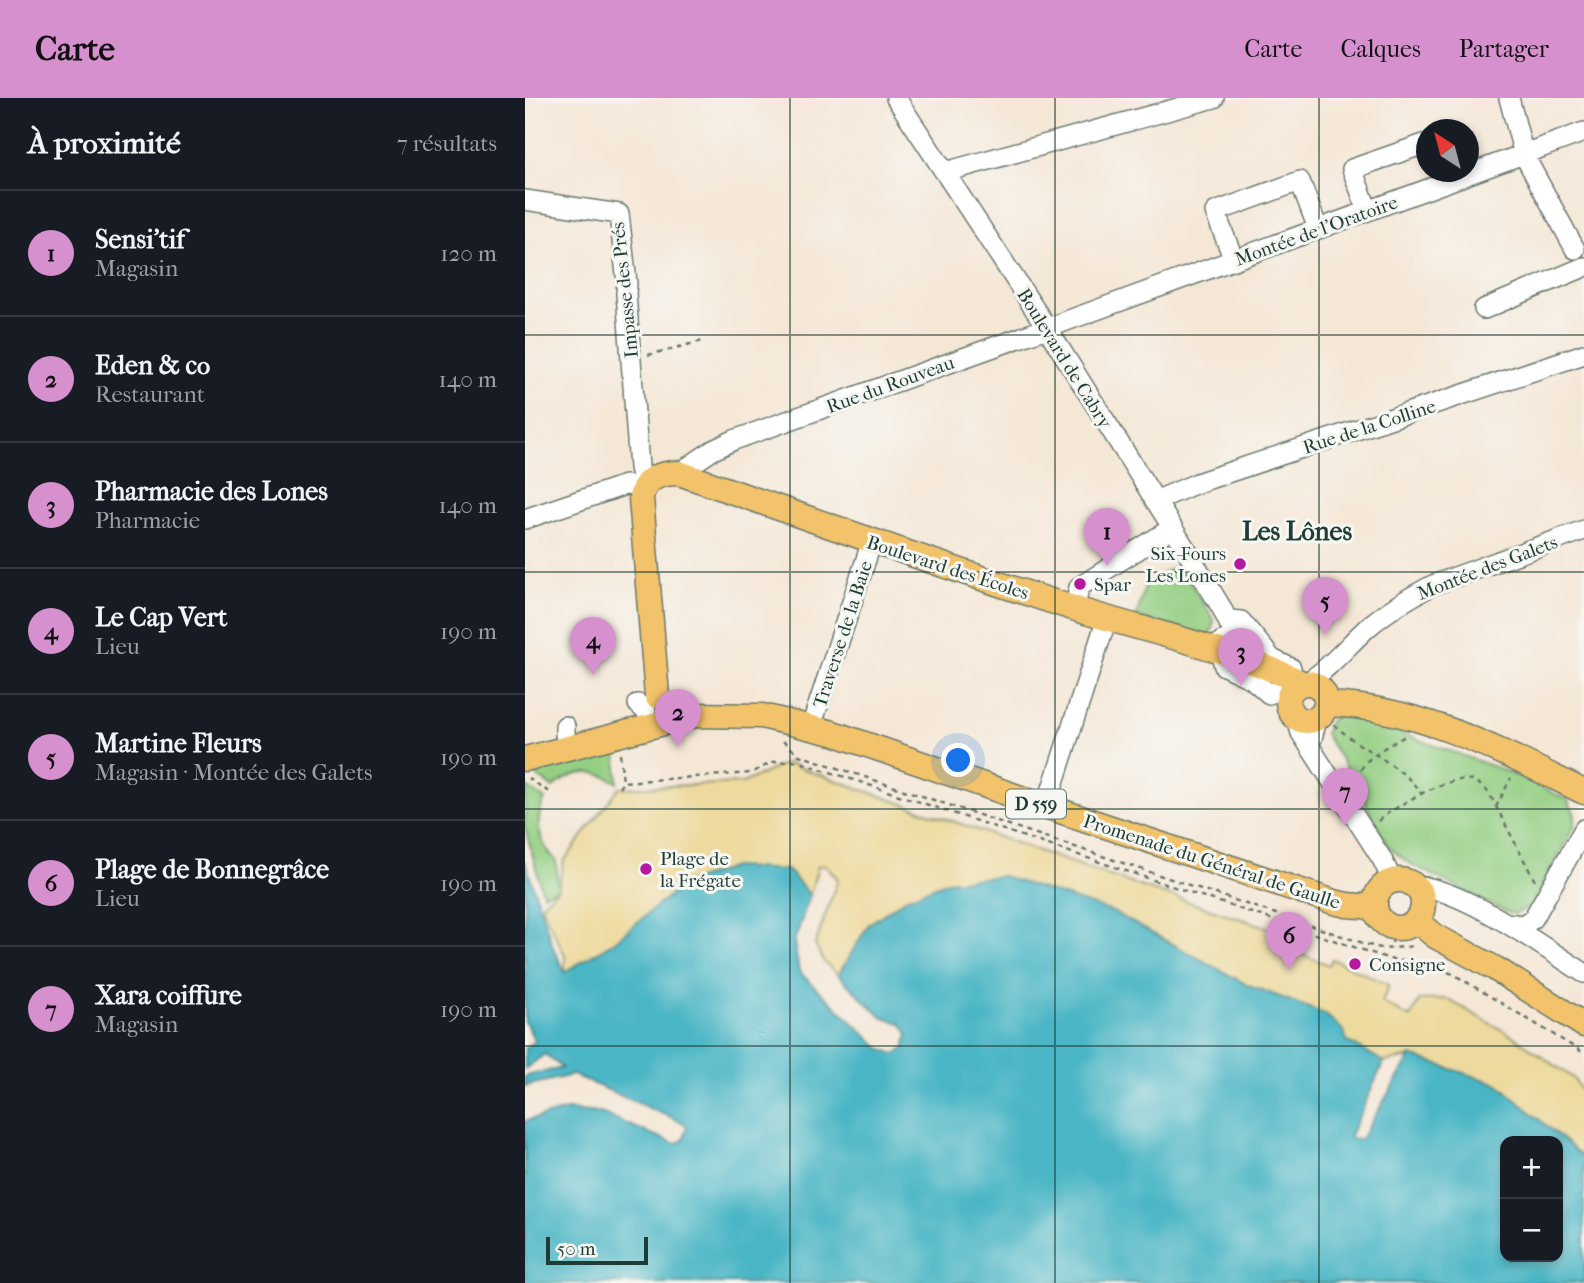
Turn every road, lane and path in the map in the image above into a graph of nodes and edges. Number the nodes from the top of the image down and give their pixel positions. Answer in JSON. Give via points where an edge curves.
{"nodes":[{"id":1,"x":896,"y":98,"type":"edge"},
{"id":2,"x":1214,"y":98,"type":"edge"},
{"id":3,"x":1509,"y":98,"type":"edge"},
{"id":4,"x":1584,"y":132,"type":"edge"},
{"id":5,"x":1416,"y":147,"type":"edge"},
{"id":6,"x":1524,"y":155,"type":"junction"},
{"id":7,"x":1479,"y":167,"type":"edge"},
{"id":8,"x":945,"y":172,"type":"junction"},
{"id":9,"x":1432,"y":182,"type":"edge"},
{"id":10,"x":525,"y":200,"type":"edge"},
{"id":11,"x":1368,"y":211,"type":"junction"},
{"id":12,"x":1318,"y":229,"type":"junction"},
{"id":13,"x":1579,"y":258,"type":"edge"},
{"id":14,"x":1234,"y":260,"type":"junction"},
{"id":15,"x":1484,"y":309,"type":"dead end"},
{"id":16,"x":1047,"y":328,"type":"junction"},
{"id":17,"x":706,"y":340,"type":"dead end"},
{"id":18,"x":1584,"y":354,"type":"edge"},
{"id":19,"x":632,"y":360,"type":"junction"},
{"id":20,"x":734,"y":440,"type":"junction"},
{"id":21,"x":661,"y":479,"type":"junction"},
{"id":22,"x":712,"y":485,"type":"junction"},
{"id":23,"x":1155,"y":501,"type":"junction"},
{"id":24,"x":525,"y":519,"type":"edge"},
{"id":25,"x":1173,"y":528,"type":"junction"},
{"id":26,"x":1584,"y":530,"type":"edge"},
{"id":27,"x":872,"y":541,"type":"junction"},
{"id":28,"x":1075,"y":609,"type":"junction"},
{"id":29,"x":1107,"y":618,"type":"junction"},
{"id":30,"x":1229,"y":620,"type":"junction"},
{"id":31,"x":1220,"y":650,"type":"junction"},
{"id":32,"x":1252,"y":661,"type":"junction"},
{"id":33,"x":1306,"y":699,"type":"junction"},
{"id":34,"x":647,"y":704,"type":"junction"},
{"id":35,"x":695,"y":715,"type":"junction"},
{"id":36,"x":811,"y":727,"type":"junction"},
{"id":37,"x":775,"y":736,"type":"dead end"},
{"id":38,"x":525,"y":745,"type":"edge"},
{"id":39,"x":619,"y":747,"type":"dead end"},
{"id":40,"x":1375,"y":752,"type":"junction"},
{"id":41,"x":525,"y":759,"type":"edge"},
{"id":42,"x":1513,"y":772,"type":"dead end"},
{"id":43,"x":525,"y":776,"type":"edge"},
{"id":44,"x":623,"y":782,"type":"junction"},
{"id":45,"x":619,"y":788,"type":"dead end"},
{"id":46,"x":1584,"y":792,"type":"edge"},
{"id":47,"x":552,"y":794,"type":"dead end"},
{"id":48,"x":1422,"y":795,"type":"junction"},
{"id":49,"x":1364,"y":798,"type":"dead end"},
{"id":50,"x":1047,"y":807,"type":"junction"},
{"id":51,"x":1496,"y":807,"type":"junction"},
{"id":52,"x":1584,"y":829,"type":"edge"},
{"id":53,"x":1383,"y":830,"type":"dead end"},
{"id":54,"x":1392,"y":880,"type":"junction"},
{"id":55,"x":1542,"y":887,"type":"dead end"},
{"id":56,"x":1419,"y":890,"type":"junction"},
{"id":57,"x":1374,"y":906,"type":"junction"},
{"id":58,"x":1416,"y":920,"type":"junction"},
{"id":59,"x":1506,"y":923,"type":"junction"},
{"id":60,"x":1392,"y":938,"type":"dead end"},
{"id":61,"x":1418,"y":946,"type":"dead end"},
{"id":62,"x":1393,"y":948,"type":"junction"},
{"id":63,"x":1584,"y":973,"type":"edge"},
{"id":64,"x":1584,"y":1025,"type":"edge"},
{"id":65,"x":1584,"y":1053,"type":"edge"}],
"edges":[{"from":1,"to":8,"type":"street","name":"Boulevard de Cabry"},
{"from":2,"to":8,"type":"street"},
{"from":3,"to":6,"type":"street"},
{"from":4,"to":6,"type":"street","name":"Montée de l'Oratoire"},
{"from":5,"to":11,"type":"street","via":[[1352,169]]},
{"from":6,"to":7,"type":"street","name":"Montée de l'Oratoire"},
{"from":6,"to":13,"type":"street"},
{"from":8,"to":16,"type":"street","name":"Boulevard de Cabry"},
{"from":9,"to":11,"type":"street","name":"Montée de l'Oratoire"},
{"from":10,"to":19,"type":"street","name":"Impasse des Prés","via":[[619,214]]},
{"from":11,"to":12,"type":"street","name":"Montée de l'Oratoire"},
{"from":12,"to":14,"type":"street","name":"Montée de l'Oratoire"},
{"from":12,"to":14,"type":"street","via":[[1300,181],[1215,212]]},
{"from":13,"to":15,"type":"street"},
{"from":14,"to":16,"type":"street","name":"Montée de l'Oratoire"},
{"from":16,"to":20,"type":"street","name":"Rue du Rouveau"},
{"from":16,"to":23,"type":"street","name":"Boulevard de Cabry"},
{"from":17,"to":19,"type":"path"},
{"from":18,"to":23,"type":"street","name":"Rue de la Colline"},
{"from":19,"to":21,"type":"street","name":"Impasse des Prés","via":[[640,458]]},
{"from":20,"to":21,"type":"street","name":"Rue du Rouveau"},
{"from":20,"to":22,"type":"street","via":[[712,464]]},
{"from":21,"to":22,"type":"main road","name":"Boulevard des Écoles"},
{"from":21,"to":24,"type":"street","via":[[625,485]]},
{"from":21,"to":34,"type":"main road","via":[[643,517]]},
{"from":22,"to":27,"type":"main road","name":"Boulevard des Écoles"},
{"from":23,"to":25,"type":"street","name":"Boulevard de Cabry"},
{"from":25,"to":28,"type":"street","via":[[1079,587]]},
{"from":25,"to":30,"type":"street","name":"Boulevard de Cabry"},
{"from":26,"to":33,"type":"street","name":"Montée des Galets","via":[[1433,585],[1389,610],[1330,665]]},
{"from":27,"to":28,"type":"main road","name":"Boulevard des Écoles"},
{"from":27,"to":36,"type":"street","name":"Traverse de la Baie"},
{"from":28,"to":29,"type":"main road","name":"Boulevard des Écoles"},
{"from":29,"to":31,"type":"main road","name":"Boulevard des Écoles"},
{"from":29,"to":50,"type":"street"},
{"from":30,"to":31,"type":"street"},
{"from":30,"to":32,"type":"street","name":"Boulevard de Cabry"},
{"from":30,"to":33,"type":"street","via":[[1241,621],[1272,659],[1291,667]]},
{"from":31,"to":32,"type":"main road","name":"Boulevard des Écoles"},
{"from":31,"to":33,"type":"street","via":[[1224,666],[1252,679],[1269,694]]},
{"from":32,"to":33,"type":"main road","name":"Boulevard des Écoles"},
{"from":33,"to":40,"type":"path","via":[[1352,739]]},
{"from":33,"to":46,"type":"main road","name":"Boulevard des Écoles","via":[[1410,716],[1513,757]]},
{"from":33,"to":54,"type":"street","via":[[1297,725]]},
{"from":34,"to":35,"type":"main road"},
{"from":34,"to":38,"type":"main road","via":[[637,717],[565,730]]},
{"from":35,"to":36,"type":"main road","name":"Promenade du Général de Gaulle","number":"D 559","via":[[762,716]]},
{"from":35,"to":41,"type":"main road","name":"Promenade du Général de Gaulle","number":"D 559"},
{"from":36,"to":50,"type":"main road","name":"Promenade du Général de Gaulle","number":"D 559"},
{"from":37,"to":62,"type":"path","via":[[810,759],[1369,945]]},
{"from":39,"to":44,"type":"path"},
{"from":40,"to":48,"type":"path","via":[[1409,777]]},
{"from":40,"to":49,"type":"path","via":[[1356,780]]},
{"from":42,"to":51,"type":"path"},
{"from":43,"to":47,"type":"path"},
{"from":44,"to":45,"type":"path"},
{"from":44,"to":65,"type":"path","via":[[751,773],[773,762],[797,761],[1393,960],[1435,967]]},
{"from":48,"to":51,"type":"path","via":[[1448,782],[1469,779],[1489,793]]},
{"from":48,"to":53,"type":"path","via":[[1380,819]]},
{"from":50,"to":57,"type":"main road","name":"Promenade du Général de Gaulle","number":"D 559","via":[[1334,902]]},
{"from":51,"to":55,"type":"path"},
{"from":52,"to":59,"type":"street","via":[[1533,919],[1522,925]]},
{"from":54,"to":56,"type":"main road","via":[[1407,881]]},
{"from":54,"to":57,"type":"main road","via":[[1377,893]]},
{"from":56,"to":58,"type":"main road","via":[[1423,902]]},
{"from":56,"to":59,"type":"street","via":[[1426,887],[1452,896]]},
{"from":57,"to":58,"type":"main road","via":[[1381,920],[1393,927],[1402,928]]},
{"from":58,"to":64,"type":"main road"},
{"from":59,"to":63,"type":"street"},
{"from":60,"to":62,"type":"path"},
{"from":61,"to":62,"type":"path"}]}
